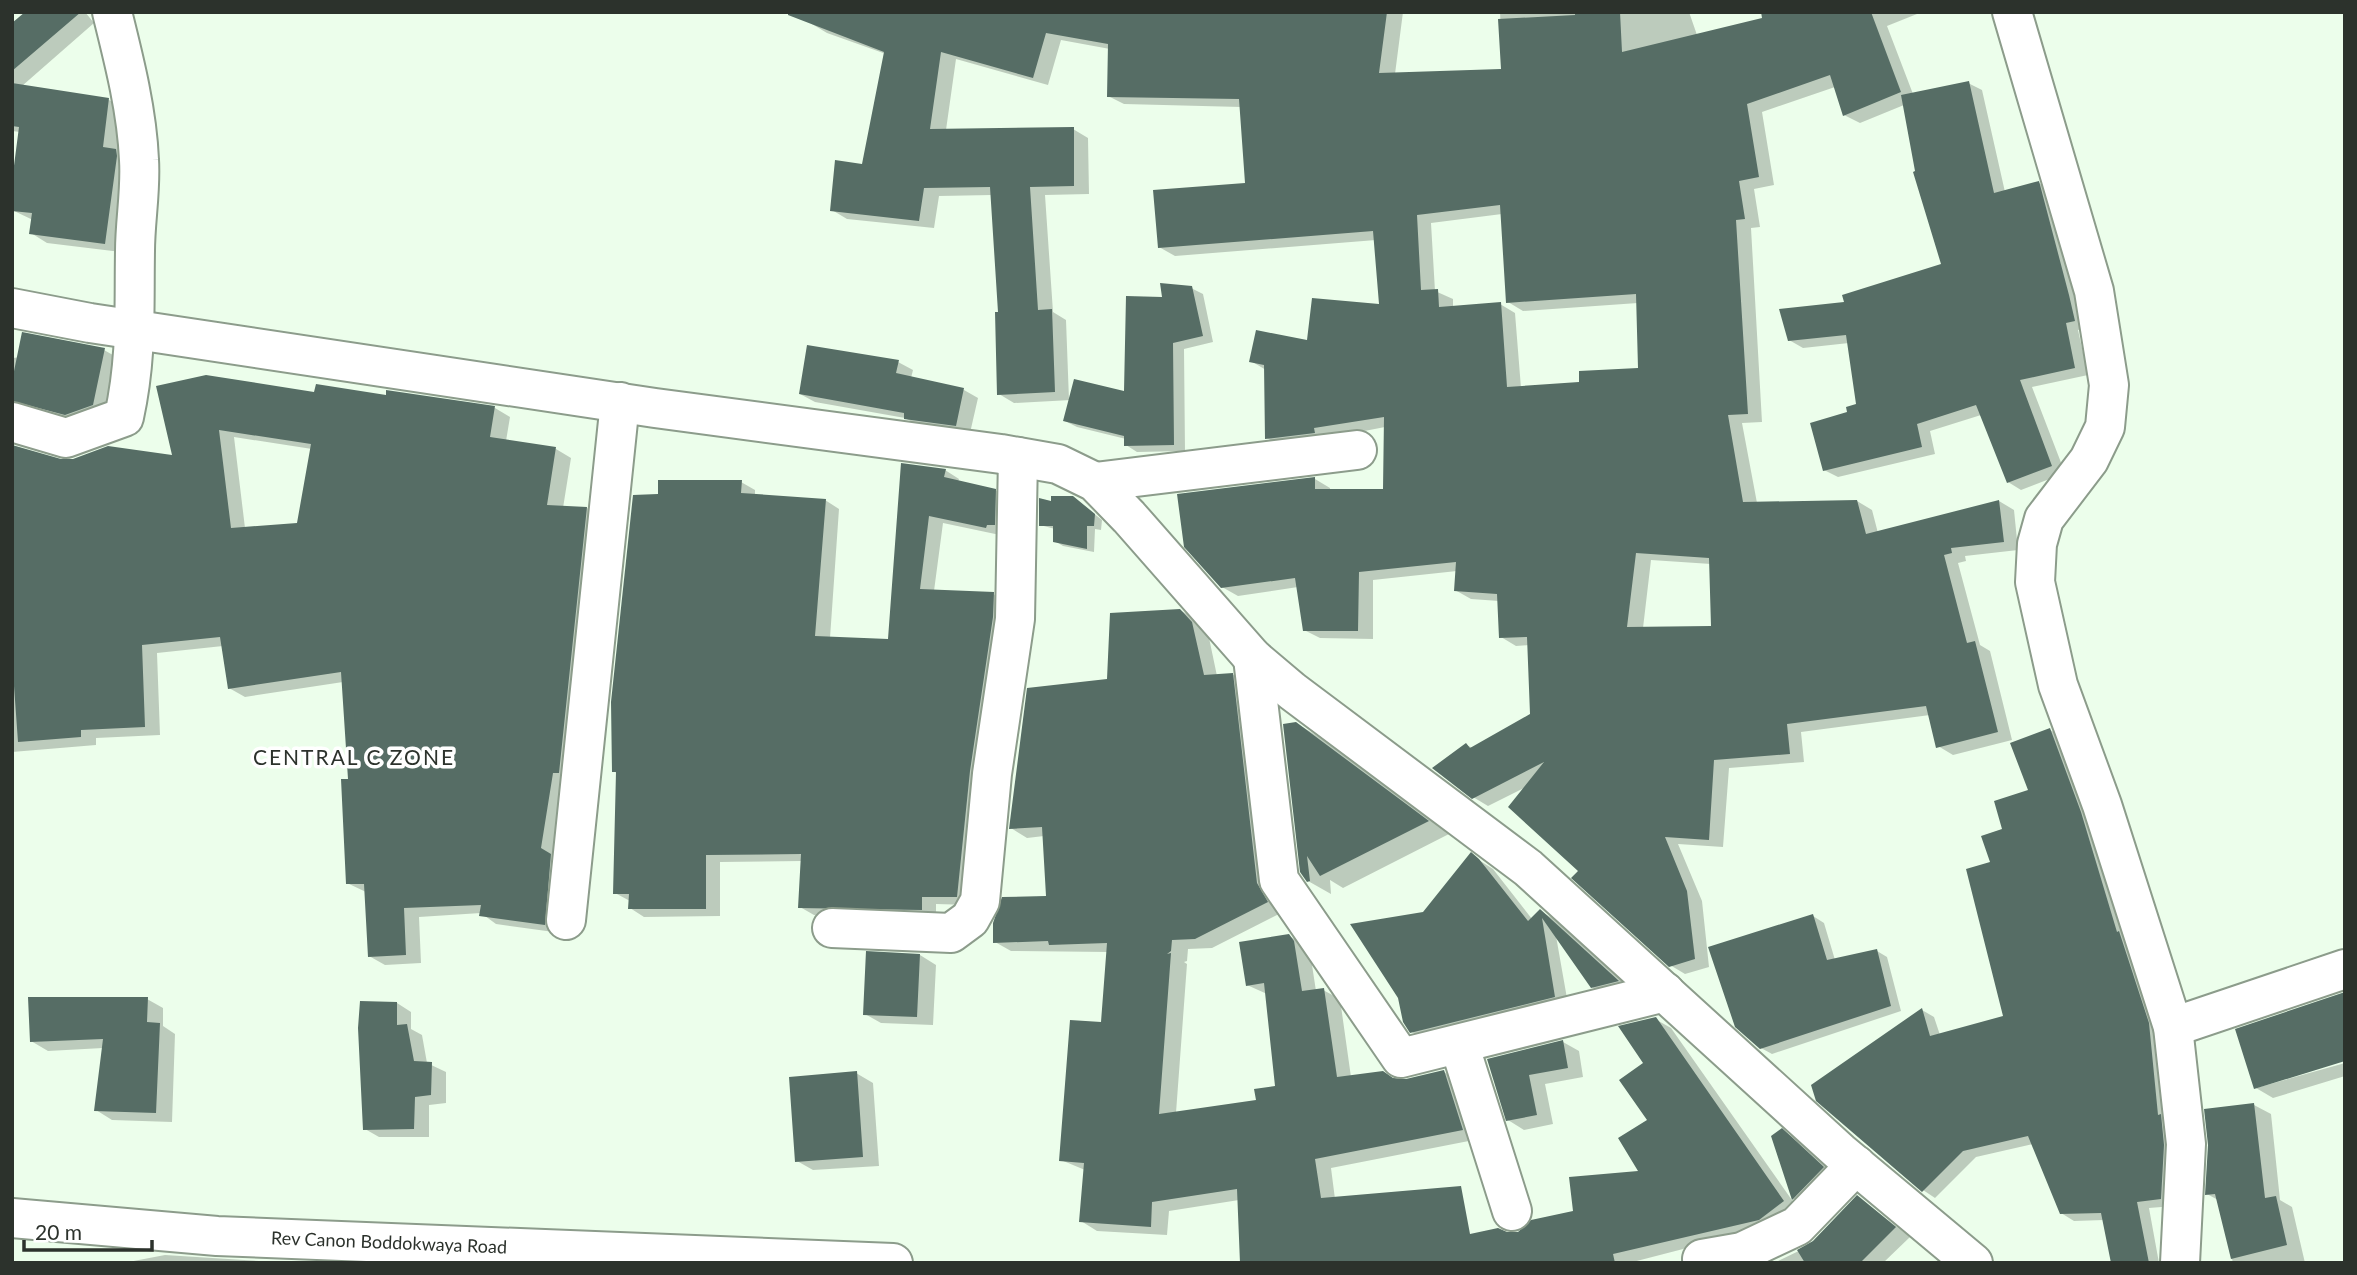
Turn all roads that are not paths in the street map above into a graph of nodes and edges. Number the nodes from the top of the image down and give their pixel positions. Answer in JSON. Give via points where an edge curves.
{"nodes":[{"id":1,"x":112,"y":12,"type":"edge"},
{"id":2,"x":2012,"y":12,"type":"edge"},
{"id":3,"x":12,"y":308,"type":"edge"},
{"id":4,"x":137,"y":330,"type":"junction"},
{"id":5,"x":620,"y":402,"type":"junction"},
{"id":6,"x":12,"y":422,"type":"edge"},
{"id":7,"x":1357,"y":450,"type":"dead end"},
{"id":8,"x":1018,"y":457,"type":"junction"},
{"id":9,"x":1095,"y":482,"type":"junction"},
{"id":10,"x":1253,"y":658,"type":"junction"},
{"id":11,"x":566,"y":920,"type":"dead end"},
{"id":12,"x":832,"y":928,"type":"dead end"},
{"id":13,"x":2345,"y":969,"type":"edge"},
{"id":14,"x":1665,"y":992,"type":"junction"},
{"id":15,"x":2173,"y":1027,"type":"junction"},
{"id":16,"x":1459,"y":1044,"type":"junction"},
{"id":17,"x":1856,"y":1165,"type":"junction"},
{"id":18,"x":1512,"y":1211,"type":"dead end"},
{"id":19,"x":12,"y":1218,"type":"edge"},
{"id":20,"x":1702,"y":1259,"type":"dead end"},
{"id":21,"x":893,"y":1263,"type":"edge"},
{"id":22,"x":1973,"y":1263,"type":"edge"},
{"id":23,"x":2180,"y":1263,"type":"edge"}],
"edges":[{"from":1,"to":4,"type":"street","via":[[139,160]]},
{"from":2,"to":15,"type":"street","via":[[2094,291],[2109,385],[2105,427],[2089,460],[2044,519],[2035,582],[2058,685]]},
{"from":3,"to":4,"type":"street"},
{"from":4,"to":5,"type":"street"},
{"from":4,"to":6,"type":"street","via":[[124,416],[66,438]]},
{"from":5,"to":8,"type":"street"},
{"from":5,"to":11,"type":"street"},
{"from":7,"to":9,"type":"street"},
{"from":8,"to":9,"type":"street","via":[[1058,464]]},
{"from":8,"to":12,"type":"street","via":[[1014,619],[980,901],[970,919],[951,933]]},
{"from":9,"to":10,"type":"street"},
{"from":10,"to":14,"type":"street","via":[[1528,868]]},
{"from":10,"to":16,"type":"street","via":[[1279,880],[1401,1058]]},
{"from":13,"to":15,"type":"street"},
{"from":14,"to":16,"type":"street"},
{"from":14,"to":17,"type":"street"},
{"from":15,"to":23,"type":"street","via":[[2186,1144]]},
{"from":16,"to":18,"type":"street"},
{"from":17,"to":20,"type":"street","via":[[1797,1226],[1742,1252]]},
{"from":17,"to":22,"type":"street"},
{"from":19,"to":21,"type":"street","name":"Rev Canon Boddokwaya Road","via":[[217,1236]]}]}
